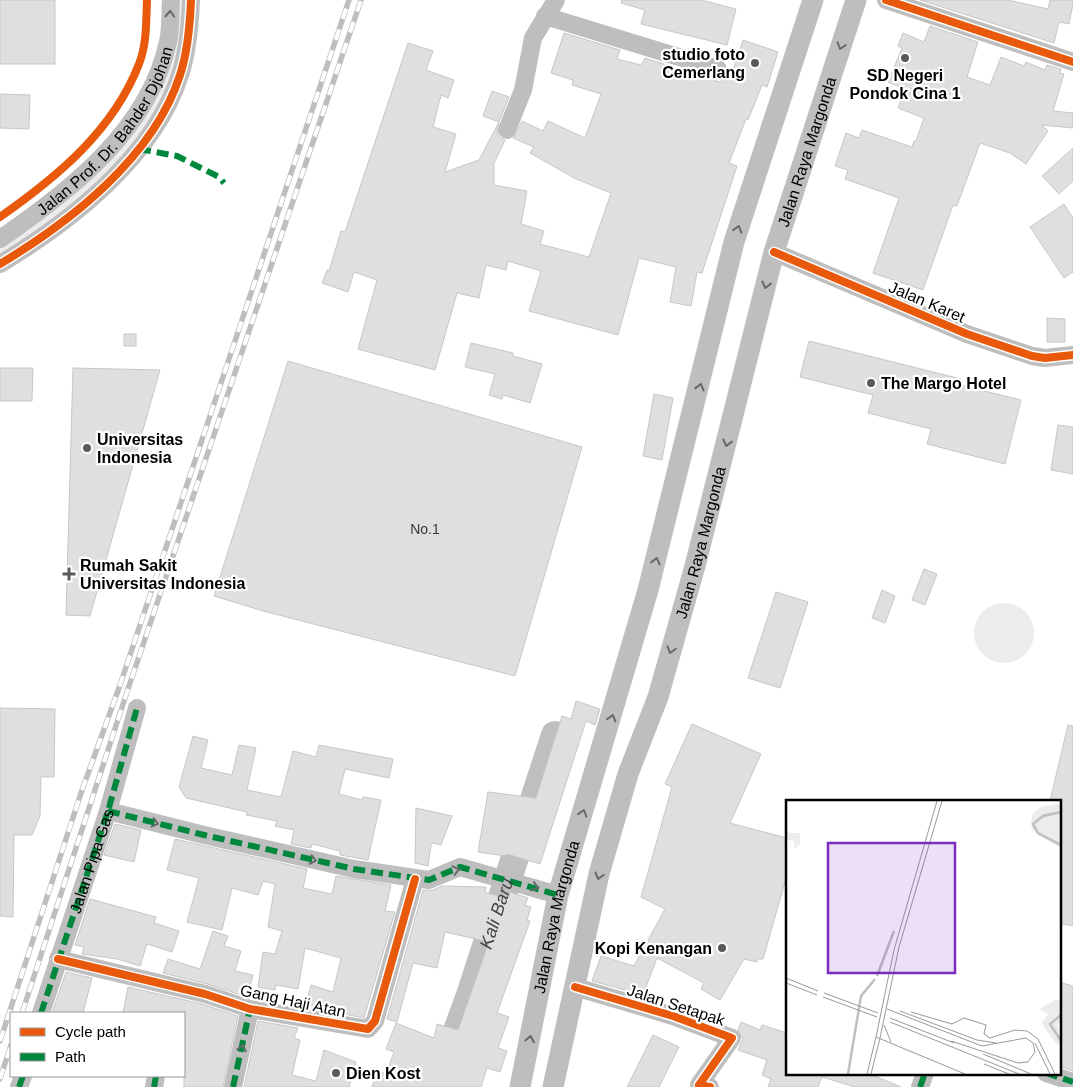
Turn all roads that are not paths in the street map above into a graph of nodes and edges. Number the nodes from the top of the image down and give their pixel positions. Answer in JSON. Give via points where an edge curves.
{"nodes":[{"id":1,"x":171,"y":0,"type":"edge"},
{"id":2,"x":191,"y":0,"type":"edge"},
{"id":3,"x":556,"y":0,"type":"edge"},
{"id":4,"x":812,"y":0,"type":"edge"},
{"id":5,"x":856,"y":0,"type":"edge"},
{"id":6,"x":886,"y":0,"type":"edge"},
{"id":7,"x":545,"y":16,"type":"junction"},
{"id":8,"x":1073,"y":62,"type":"edge"},
{"id":9,"x":718,"y":69,"type":"dead end"},
{"id":10,"x":507,"y":130,"type":"dead end"},
{"id":11,"x":0,"y":239,"type":"edge"},
{"id":12,"x":774,"y":252,"type":"junction"},
{"id":13,"x":0,"y":264,"type":"edge"},
{"id":14,"x":1073,"y":355,"type":"edge"},
{"id":15,"x":138,"y":708,"type":"dead end"},
{"id":16,"x":594,"y":775,"type":"junction"},
{"id":17,"x":626,"y":784,"type":"junction"},
{"id":18,"x":108,"y":811,"type":"junction"},
{"id":19,"x":415,"y":878,"type":"junction"},
{"id":20,"x":558,"y":895,"type":"junction"},
{"id":21,"x":58,"y":959,"type":"junction"},
{"id":22,"x":575,"y":987,"type":"junction"},
{"id":23,"x":250,"y":1008,"type":"junction"},
{"id":24,"x":41,"y":1012,"type":"edge"},
{"id":25,"x":925,"y":1074,"type":"edge"},
{"id":26,"x":1049,"y":1074,"type":"edge"},
{"id":27,"x":1073,"y":1082,"type":"edge"},
{"id":28,"x":233,"y":1087,"type":"edge"},
{"id":29,"x":520,"y":1087,"type":"edge"},
{"id":30,"x":553,"y":1087,"type":"edge"},
{"id":31,"x":710,"y":1087,"type":"edge"},
{"id":32,"x":920,"y":1087,"type":"edge"}],
"edges":[{"from":11,"to":1,"type":"street","name":"Jalan Prof. Dr. Bahder Djohan","one_way":true,"via":[[83,177],[142,106],[168,42]]},
{"from":2,"to":13,"type":"street","via":[[188,40],[180,77],[143,143],[86,203],[50,233]]},
{"from":3,"to":7,"type":"street"},
{"from":16,"to":4,"type":"main road","name":"Jalan Raya Margonda","one_way":true,"via":[[648,590],[734,242]]},
{"from":5,"to":12,"type":"main road","name":"Jalan Raya Margonda","one_way":true},
{"from":6,"to":8,"type":"street"},
{"from":7,"to":9,"type":"street"},
{"from":7,"to":10,"type":"street","via":[[533,38],[523,90]]},
{"from":12,"to":14,"type":"street","name":"Jalan Karet","via":[[967,334],[1032,356]]},
{"from":12,"to":17,"type":"main road","name":"Jalan Raya Margonda","one_way":true,"via":[[695,566],[658,697]]},
{"from":15,"to":18,"type":"street","name":"Jalan Pipa Gas"},
{"from":16,"to":17,"type":"main road"},
{"from":20,"to":16,"type":"main road","name":"Jalan Raya Margonda","one_way":true},
{"from":17,"to":22,"type":"main road","name":"Jalan Raya Margonda","one_way":true,"via":[[594,898]]},
{"from":18,"to":19,"type":"street","one_way":true,"via":[[283,853]]},
{"from":18,"to":21,"type":"street","name":"Jalan Pipa Gas"},
{"from":19,"to":20,"type":"street","one_way":true,"via":[[436,878],[460,867]]},
{"from":19,"to":23,"type":"street","name":"Gang Haji Atan","via":[[372,1026],[361,1030]]},
{"from":29,"to":20,"type":"main road","name":"Jalan Raya Margonda","one_way":true},
{"from":21,"to":23,"type":"street","name":"Gang Haji Atan"},
{"from":21,"to":24,"type":"street","name":"Jalan Pipa Gas"},
{"from":22,"to":30,"type":"main road","name":"Jalan Raya Margonda"},
{"from":22,"to":31,"type":"street","name":"Jalan Setapak","via":[[673,1016],[732,1038],[699,1085]]},
{"from":28,"to":23,"type":"street","one_way":true},
{"from":25,"to":32,"type":"street"},
{"from":26,"to":27,"type":"street"}]}
